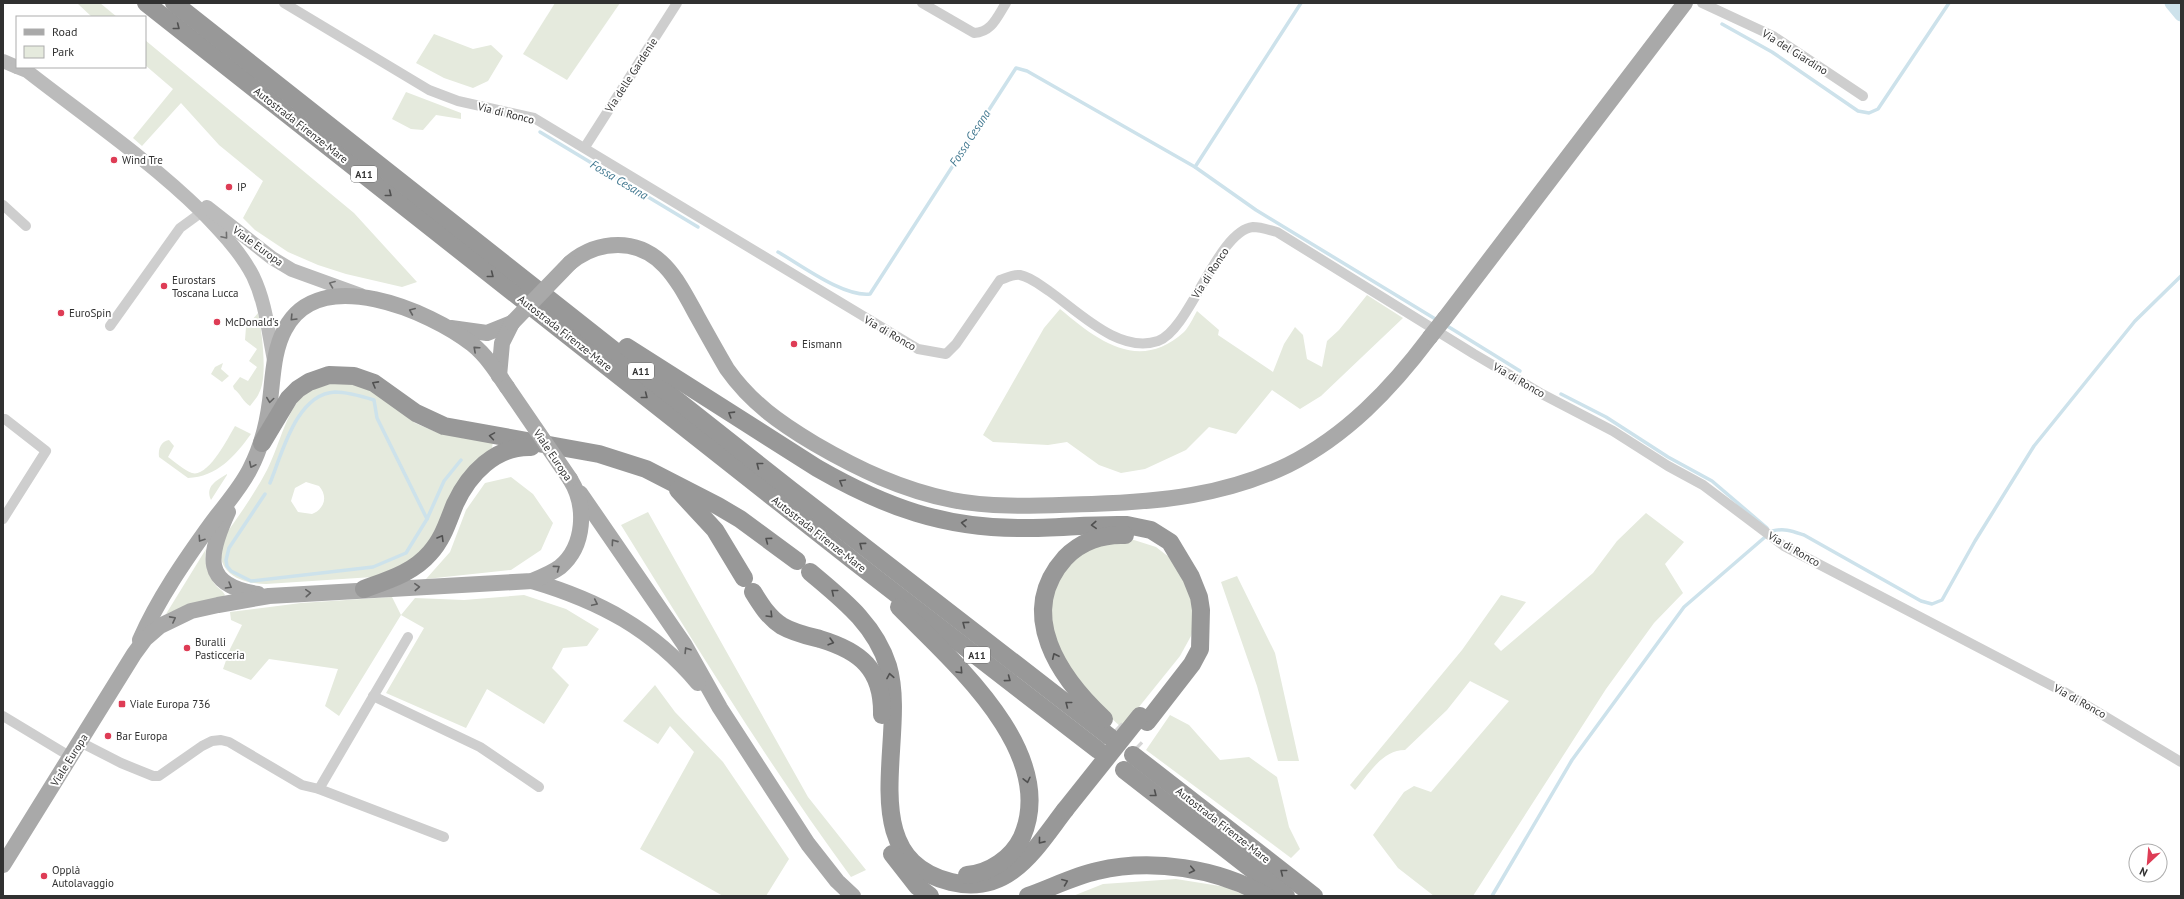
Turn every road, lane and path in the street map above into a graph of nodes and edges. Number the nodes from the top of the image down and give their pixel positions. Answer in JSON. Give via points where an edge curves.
{"nodes":[{"id":1,"x":146,"y":3,"type":"edge"},
{"id":2,"x":174,"y":3,"type":"edge"},
{"id":3,"x":284,"y":3,"type":"edge"},
{"id":4,"x":677,"y":3,"type":"edge"},
{"id":5,"x":922,"y":3,"type":"edge"},
{"id":6,"x":1006,"y":3,"type":"edge"},
{"id":7,"x":1685,"y":3,"type":"edge"},
{"id":8,"x":1702,"y":3,"type":"edge"},
{"id":9,"x":3,"y":61,"type":"edge"},
{"id":10,"x":16,"y":67,"type":"edge"},
{"id":11,"x":20,"y":68,"type":"edge"},
{"id":12,"x":1863,"y":96,"type":"dead end"},
{"id":13,"x":585,"y":147,"type":"junction"},
{"id":14,"x":178,"y":188,"type":"junction"},
{"id":15,"x":3,"y":205,"type":"edge"},
{"id":16,"x":202,"y":212,"type":"junction"},
{"id":17,"x":26,"y":226,"type":"dead end"},
{"id":18,"x":368,"y":298,"type":"junction"},
{"id":19,"x":558,"y":306,"type":"junction"},
{"id":20,"x":512,"y":323,"type":"junction"},
{"id":21,"x":110,"y":326,"type":"dead end"},
{"id":22,"x":448,"y":328,"type":"junction"},
{"id":23,"x":274,"y":361,"type":"junction"},
{"id":24,"x":503,"y":381,"type":"junction"},
{"id":25,"x":6,"y":419,"type":"dead end"},
{"id":26,"x":262,"y":443,"type":"junction"},
{"id":27,"x":572,"y":448,"type":"junction"},
{"id":28,"x":669,"y":481,"type":"junction"},
{"id":29,"x":572,"y":482,"type":"junction"},
{"id":30,"x":241,"y":485,"type":"junction"},
{"id":31,"x":3,"y":519,"type":"edge"},
{"id":32,"x":855,"y":562,"type":"junction"},
{"id":33,"x":1185,"y":565,"type":"junction"},
{"id":34,"x":532,"y":580,"type":"junction"},
{"id":35,"x":364,"y":589,"type":"junction"},
{"id":36,"x":269,"y":596,"type":"junction"},
{"id":37,"x":408,"y":637,"type":"dead end"},
{"id":38,"x":134,"y":654,"type":"junction"},
{"id":39,"x":373,"y":696,"type":"junction"},
{"id":40,"x":720,"y":708,"type":"junction"},
{"id":41,"x":3,"y":716,"type":"edge"},
{"id":42,"x":1108,"y":738,"type":"junction"},
{"id":43,"x":80,"y":742,"type":"junction"},
{"id":44,"x":71,"y":757,"type":"junction"},
{"id":45,"x":2181,"y":762,"type":"edge"},
{"id":46,"x":538,"y":787,"type":"dead end"},
{"id":47,"x":319,"y":789,"type":"junction"},
{"id":48,"x":444,"y":837,"type":"dead end"},
{"id":49,"x":3,"y":864,"type":"edge"},
{"id":50,"x":916,"y":872,"type":"junction"},
{"id":51,"x":853,"y":896,"type":"edge"},
{"id":52,"x":930,"y":896,"type":"edge"},
{"id":53,"x":1028,"y":896,"type":"edge"},
{"id":54,"x":1266,"y":896,"type":"edge"},
{"id":55,"x":1286,"y":896,"type":"edge"},
{"id":56,"x":1314,"y":896,"type":"edge"}],
"edges":[{"from":1,"to":32,"type":"highway","name":"Autostrada Firenze-Mare","number":"A11","one_way":true},
{"from":2,"to":19,"type":"highway","name":"Autostrada Firenze-Mare","number":"A11"},
{"from":3,"to":13,"type":"street","name":"Via di Ronco","via":[[429,90],[458,101],[534,118]]},
{"from":4,"to":13,"type":"street","name":"Via delle Gardenie"},
{"from":5,"to":6,"type":"street","via":[[974,33],[983,33],[991,26]]},
{"from":7,"to":20,"type":"main road","bridge":true,"via":[[1445,318],[1378,399],[1355,421],[1322,445],[1273,472],[1223,489],[1162,500],[1038,505],[988,504],[936,496],[878,477],[849,464],[772,417],[748,396],[736,383],[681,285],[650,253],[630,246],[610,246],[587,252],[570,263]]},
{"from":8,"to":12,"type":"street","name":"Via del Giardino","via":[[1773,36]]},
{"from":9,"to":10,"type":"main road","name":"Viale Europa"},
{"from":11,"to":14,"type":"main road","name":"Viale Europa","via":[[27,71]]},
{"from":13,"to":45,"type":"street","name":"Via di Ronco","via":[[918,350],[932,353],[946,354],[956,344],[1000,280],[1020,275],[1043,287],[1118,340],[1134,344],[1159,341],[1176,326],[1224,249],[1240,232],[1251,227],[1277,232],[1474,354],[1542,394],[1613,431],[1704,486],[1784,546],[2066,693]]},
{"from":14,"to":16,"type":"main road","name":"Viale Europa"},
{"from":18,"to":14,"type":"main road","name":"Viale Europa","one_way":true,"via":[[292,270]]},
{"from":15,"to":17,"type":"street"},
{"from":16,"to":21,"type":"street","via":[[180,228]]},
{"from":16,"to":23,"type":"main road","name":"Viale Europa","one_way":true,"via":[[239,252],[253,276],[266,311]]},
{"from":22,"to":18,"type":"main road","name":"Viale Europa","one_way":true,"via":[[411,310]]},
{"from":18,"to":23,"type":"main road","name":"Viale Europa","one_way":true,"via":[[328,298],[306,307],[285,329]]},
{"from":33,"to":19,"type":"highway","one_way":true,"via":[[1170,542],[1140,526],[991,526],[937,519],[889,505],[817,468]]},
{"from":42,"to":19,"type":"highway","name":"Autostrada Firenze-Mare","number":"A11","one_way":true},
{"from":20,"to":22,"type":"main road","via":[[487,333]]},
{"from":20,"to":24,"type":"main road","via":[[502,343]]},
{"from":24,"to":22,"type":"main road","name":"Viale Europa","one_way":true,"via":[[472,345]]},
{"from":23,"to":26,"type":"main road","name":"Viale Europa","one_way":true,"via":[[270,403]]},
{"from":24,"to":29,"type":"main road","name":"Viale Europa","bridge":true},
{"from":25,"to":31,"type":"street","via":[[46,450]]},
{"from":27,"to":26,"type":"highway","one_way":true,"via":[[444,426],[416,413],[374,383],[342,374],[317,379],[298,389],[289,398]]},
{"from":26,"to":30,"type":"main road","name":"Viale Europa","one_way":true},
{"from":27,"to":28,"type":"highway","via":[[614,458]]},
{"from":35,"to":27,"type":"highway","one_way":true,"via":[[404,573],[423,560],[443,533],[468,481],[492,458],[525,447]]},
{"from":28,"to":50,"type":"highway","one_way":true,"via":[[715,530],[768,614],[783,627],[852,651],[872,671],[878,683],[882,708],[881,825],[889,850]]},
{"from":50,"to":28,"type":"highway","one_way":true,"via":[[898,841],[891,818],[893,700],[888,668],[878,642],[863,620],[840,597],[803,567],[740,519]]},
{"from":34,"to":29,"type":"main road","name":"Viale Europa","one_way":true,"via":[[560,567],[575,548],[582,517]]},
{"from":40,"to":29,"type":"main road","one_way":true,"via":[[684,644]]},
{"from":30,"to":36,"type":"main road","name":"Viale Europa","one_way":true,"via":[[213,549],[213,564],[219,578],[229,587]]},
{"from":30,"to":38,"type":"main road","name":"Viale Europa","one_way":true,"via":[[211,524],[160,603],[147,624]]},
{"from":32,"to":42,"type":"highway","name":"Autostrada Firenze-Mare","number":"A11","one_way":true},
{"from":32,"to":50,"type":"highway","one_way":true,"via":[[940,649],[986,701],[1014,742],[1027,780],[1030,796],[1026,826],[1006,858],[975,874],[962,876]]},
{"from":42,"to":33,"type":"highway","one_way":true,"via":[[1055,658],[1047,638],[1044,596],[1048,584],[1060,564],[1076,548],[1086,542],[1108,536],[1130,535],[1142,538],[1168,550]]},
{"from":33,"to":50,"type":"highway","bridge":true,"via":[[1199,597],[1201,620],[1194,644],[1144,719],[1070,814],[1015,870],[995,881],[954,883]]},
{"from":35,"to":34,"type":"main road","name":"Viale Europa","one_way":true},
{"from":34,"to":40,"type":"main road","one_way":true,"via":[[581,597],[617,615],[667,648]]},
{"from":36,"to":35,"type":"main road","name":"Viale Europa","one_way":true},
{"from":38,"to":36,"type":"main road","name":"Viale Europa","one_way":true,"via":[[145,639],[160,626],[181,615]]},
{"from":37,"to":39,"type":"street"},
{"from":38,"to":43,"type":"main road","name":"Viale Europa"},
{"from":39,"to":46,"type":"street","via":[[480,747]]},
{"from":39,"to":47,"type":"street"},
{"from":40,"to":51,"type":"main road","via":[[808,844],[837,881]]},
{"from":41,"to":44,"type":"street"},
{"from":43,"to":44,"type":"main road","name":"Viale Europa"},
{"from":43,"to":47,"type":"street","via":[[121,763],[158,776],[202,746],[221,740],[229,742],[302,785]]},
{"from":44,"to":49,"type":"main road","name":"Viale Europa"},
{"from":47,"to":48,"type":"street"},
{"from":50,"to":52,"type":"highway","via":[[917,886]]},
{"from":53,"to":54,"type":"highway","one_way":true,"via":[[1096,871],[1141,865],[1204,873],[1251,888]]},
{"from":56,"to":55,"type":"highway","name":"Autostrada Firenze-Mare","one_way":true,"via":[[1187,797],[1131,758]]}]}
